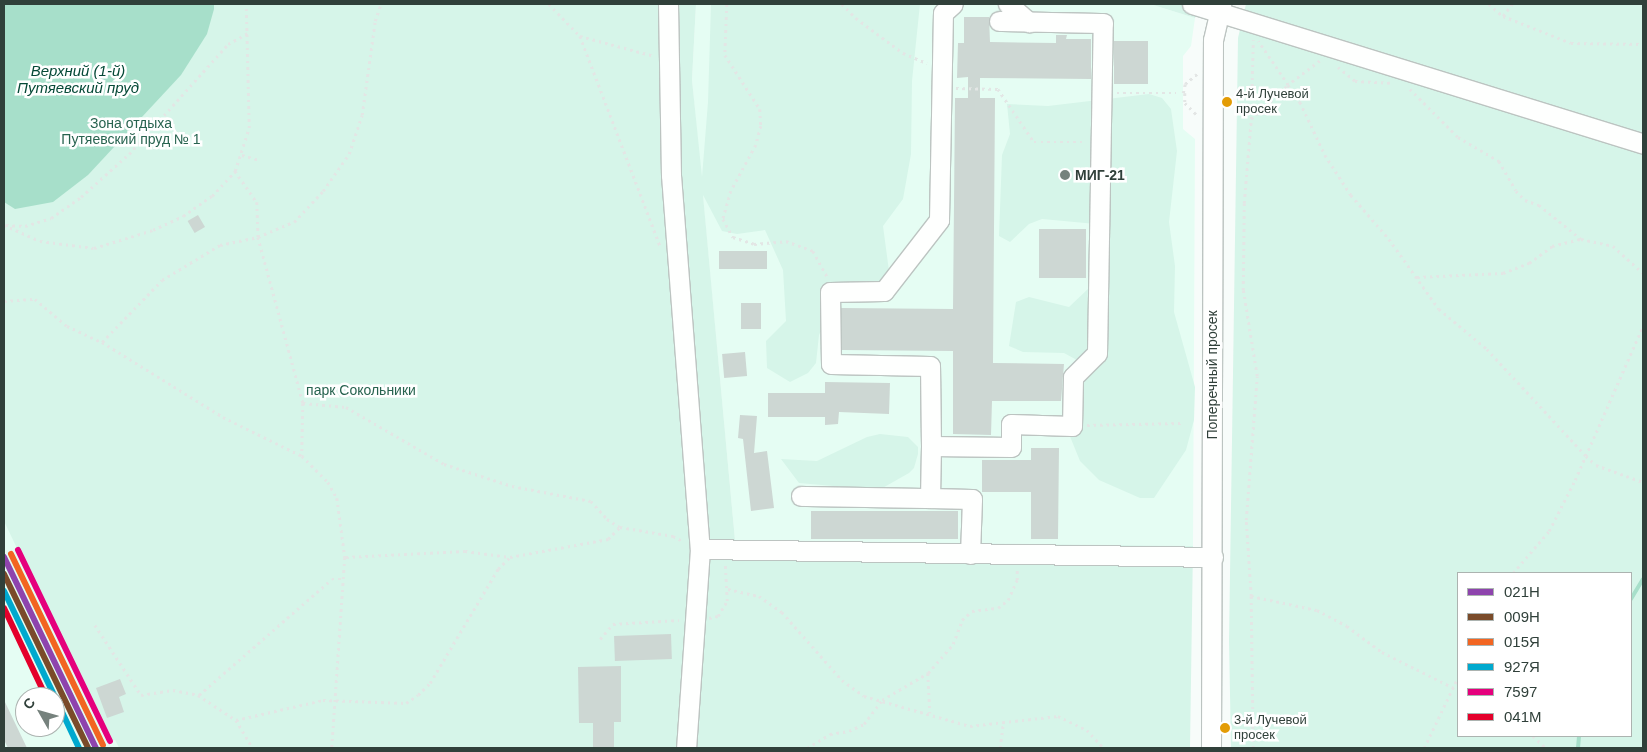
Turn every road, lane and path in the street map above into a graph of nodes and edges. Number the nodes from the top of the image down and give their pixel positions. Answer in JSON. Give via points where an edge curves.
{"nodes":[{"id":1,"x":246,"y":4,"type":"edge"},
{"id":2,"x":381,"y":4,"type":"edge"},
{"id":3,"x":549,"y":4,"type":"edge"},
{"id":4,"x":668,"y":4,"type":"edge"},
{"id":5,"x":728,"y":4,"type":"edge"},
{"id":6,"x":842,"y":4,"type":"edge"},
{"id":7,"x":953,"y":4,"type":"edge"},
{"id":8,"x":1008,"y":4,"type":"edge"},
{"id":9,"x":1192,"y":4,"type":"edge"},
{"id":10,"x":1489,"y":4,"type":"edge"},
{"id":11,"x":1512,"y":4,"type":"edge"},
{"id":12,"x":1220,"y":8,"type":"edge"},
{"id":13,"x":1503,"y":16,"type":"junction"},
{"id":14,"x":1000,"y":21,"type":"dead end"},
{"id":15,"x":1030,"y":22,"type":"junction"},
{"id":16,"x":248,"y":33,"type":"junction"},
{"id":17,"x":580,"y":36,"type":"junction"},
{"id":18,"x":1643,"y":44,"type":"edge"},
{"id":19,"x":1326,"y":57,"type":"dead end"},
{"id":20,"x":669,"y":61,"type":"junction"},
{"id":21,"x":943,"y":69,"type":"junction"},
{"id":22,"x":1197,"y":74,"type":"dead end"},
{"id":23,"x":1405,"y":84,"type":"dead end"},
{"id":24,"x":1288,"y":85,"type":"junction"},
{"id":25,"x":942,"y":88,"type":"junction"},
{"id":26,"x":1103,"y":92,"type":"junction"},
{"id":27,"x":1176,"y":93,"type":"dead end"},
{"id":28,"x":1197,"y":115,"type":"dead end"},
{"id":29,"x":1251,"y":119,"type":"junction"},
{"id":30,"x":1101,"y":142,"type":"junction"},
{"id":31,"x":1643,"y":144,"type":"edge"},
{"id":32,"x":242,"y":155,"type":"junction"},
{"id":33,"x":259,"y":160,"type":"dead end"},
{"id":34,"x":234,"y":171,"type":"junction"},
{"id":35,"x":4,"y":225,"type":"edge"},
{"id":36,"x":258,"y":237,"type":"junction"},
{"id":37,"x":1581,"y":238,"type":"junction"},
{"id":38,"x":660,"y":247,"type":"dead end"},
{"id":39,"x":1643,"y":273,"type":"edge"},
{"id":40,"x":1417,"y":277,"type":"junction"},
{"id":41,"x":830,"y":292,"type":"junction"},
{"id":42,"x":4,"y":301,"type":"edge"},
{"id":43,"x":1643,"y":326,"type":"edge"},
{"id":44,"x":102,"y":342,"type":"junction"},
{"id":45,"x":303,"y":403,"type":"junction"},
{"id":46,"x":1181,"y":424,"type":"dead end"},
{"id":47,"x":1072,"y":426,"type":"junction"},
{"id":48,"x":931,"y":446,"type":"junction"},
{"id":49,"x":302,"y":456,"type":"junction"},
{"id":50,"x":1586,"y":456,"type":"junction"},
{"id":51,"x":1643,"y":482,"type":"edge"},
{"id":52,"x":801,"y":496,"type":"dead end"},
{"id":53,"x":930,"y":498,"type":"junction"},
{"id":54,"x":620,"y":528,"type":"junction"},
{"id":55,"x":700,"y":549,"type":"junction"},
{"id":56,"x":724,"y":550,"type":"junction"},
{"id":57,"x":970,"y":554,"type":"junction"},
{"id":58,"x":1017,"y":554,"type":"junction"},
{"id":59,"x":345,"y":557,"type":"junction"},
{"id":60,"x":510,"y":557,"type":"junction"},
{"id":61,"x":1213,"y":558,"type":"junction"},
{"id":62,"x":1514,"y":572,"type":"edge"},
{"id":63,"x":344,"y":579,"type":"junction"},
{"id":64,"x":728,"y":589,"type":"junction"},
{"id":65,"x":1251,"y":596,"type":"junction"},
{"id":66,"x":697,"y":620,"type":"junction"},
{"id":67,"x":95,"y":625,"type":"dead end"},
{"id":68,"x":600,"y":639,"type":"dead end"},
{"id":69,"x":928,"y":673,"type":"junction"},
{"id":70,"x":1457,"y":680,"type":"edge"},
{"id":71,"x":1454,"y":688,"type":"junction"},
{"id":72,"x":1457,"y":690,"type":"edge"},
{"id":73,"x":198,"y":695,"type":"junction"},
{"id":74,"x":882,"y":700,"type":"junction"},
{"id":75,"x":335,"y":702,"type":"junction"},
{"id":76,"x":930,"y":712,"type":"junction"},
{"id":77,"x":236,"y":720,"type":"junction"},
{"id":78,"x":1003,"y":724,"type":"junction"},
{"id":79,"x":1534,"y":737,"type":"edge"},
{"id":80,"x":253,"y":748,"type":"edge"},
{"id":81,"x":332,"y":748,"type":"edge"},
{"id":82,"x":686,"y":748,"type":"edge"},
{"id":83,"x":807,"y":748,"type":"edge"},
{"id":84,"x":1000,"y":748,"type":"edge"},
{"id":85,"x":1104,"y":748,"type":"edge"},
{"id":86,"x":1211,"y":748,"type":"edge"},
{"id":87,"x":1252,"y":748,"type":"edge"},
{"id":88,"x":1424,"y":748,"type":"edge"},
{"id":89,"x":1546,"y":748,"type":"edge"}],
"edges":[{"from":1,"to":16,"type":"path"},
{"from":2,"to":36,"type":"path","via":[[375,21],[362,115],[349,154],[323,191],[294,222]]},
{"from":3,"to":17,"type":"path"},
{"from":4,"to":20,"type":"street"},
{"from":5,"to":41,"type":"path","via":[[725,55],[760,109],[761,126],[756,145],[731,191],[723,219],[733,237],[754,244],[786,241],[813,251],[830,280]]},
{"from":6,"to":21,"type":"path","via":[[903,53]]},
{"from":7,"to":21,"type":"street","via":[[943,13]]},
{"from":8,"to":15,"type":"street"},
{"from":9,"to":12,"type":"street"},
{"from":10,"to":13,"type":"path"},
{"from":11,"to":13,"type":"path"},
{"from":12,"to":31,"type":"street"},
{"from":12,"to":61,"type":"street","name":"Поперечный просек","via":[[1213,40],[1211,154]]},
{"from":13,"to":18,"type":"path","via":[[1571,43]]},
{"from":14,"to":15,"type":"street"},
{"from":15,"to":26,"type":"street","via":[[1104,23]]},
{"from":16,"to":32,"type":"path","via":[[249,128]]},
{"from":16,"to":35,"type":"path","via":[[228,44],[129,154],[82,197],[45,220],[25,226]]},
{"from":17,"to":20,"type":"path"},
{"from":17,"to":38,"type":"path"},
{"from":19,"to":24,"type":"path"},
{"from":20,"to":55,"type":"street","via":[[678,293]]},
{"from":21,"to":25,"type":"street"},
{"from":22,"to":28,"type":"path","via":[[1185,84],[1184,93],[1185,103]]},
{"from":23,"to":37,"type":"path","via":[[1458,137],[1499,161],[1516,191],[1526,200],[1539,205]]},
{"from":24,"to":29,"type":"path"},
{"from":24,"to":29,"type":"path","via":[[1253,34]]},
{"from":24,"to":40,"type":"path","via":[[1300,102],[1325,155],[1352,195]]},
{"from":25,"to":30,"type":"path","via":[[998,89],[1034,142]]},
{"from":25,"to":41,"type":"street","via":[[939,220],[884,291]]},
{"from":26,"to":27,"type":"path"},
{"from":26,"to":30,"type":"street"},
{"from":29,"to":65,"type":"path","via":[[1243,290],[1257,376],[1246,520]]},
{"from":30,"to":47,"type":"street","via":[[1097,353],[1073,377]]},
{"from":32,"to":33,"type":"path"},
{"from":32,"to":34,"type":"path"},
{"from":34,"to":35,"type":"path","via":[[212,196],[183,216],[107,247],[81,249],[60,246]]},
{"from":34,"to":36,"type":"path","via":[[257,202]]},
{"from":36,"to":44,"type":"path","via":[[220,245],[162,280]]},
{"from":36,"to":45,"type":"path"},
{"from":37,"to":39,"type":"path","via":[[1613,246]]},
{"from":37,"to":40,"type":"path","via":[[1552,246],[1529,262],[1503,273]]},
{"from":40,"to":50,"type":"path","via":[[1439,309],[1487,349]]},
{"from":41,"to":48,"type":"street","via":[[830,364],[930,366]]},
{"from":42,"to":44,"type":"path","via":[[35,299],[67,326]]},
{"from":43,"to":50,"type":"path"},
{"from":44,"to":49,"type":"path","via":[[223,418]]},
{"from":45,"to":49,"type":"path"},
{"from":45,"to":54,"type":"path","via":[[346,407],[444,464],[512,486],[591,501]]},
{"from":46,"to":47,"type":"path"},
{"from":47,"to":48,"type":"street","via":[[1011,424],[1011,447]]},
{"from":48,"to":53,"type":"street"},
{"from":49,"to":59,"type":"path","via":[[328,482],[337,498]]},
{"from":50,"to":51,"type":"path","via":[[1596,465]]},
{"from":50,"to":62,"type":"path","via":[[1548,531]]},
{"from":52,"to":53,"type":"street"},
{"from":53,"to":57,"type":"street","via":[[972,499]]},
{"from":54,"to":55,"type":"path","via":[[673,536]]},
{"from":54,"to":60,"type":"path","via":[[608,538]]},
{"from":55,"to":56,"type":"street"},
{"from":55,"to":66,"type":"street"},
{"from":56,"to":57,"type":"street"},
{"from":56,"to":64,"type":"path"},
{"from":57,"to":58,"type":"street"},
{"from":58,"to":61,"type":"street"},
{"from":58,"to":69,"type":"path","via":[[1017,580],[1008,600],[998,608],[972,611],[962,620],[953,644]]},
{"from":59,"to":60,"type":"path","via":[[465,550]]},
{"from":59,"to":63,"type":"path"},
{"from":60,"to":75,"type":"path","via":[[498,569],[430,682],[418,695],[406,702]]},
{"from":61,"to":86,"type":"street","name":"Поперечный просек"},
{"from":63,"to":73,"type":"path","via":[[332,579]]},
{"from":63,"to":75,"type":"path"},
{"from":64,"to":66,"type":"path","via":[[727,601],[718,616]]},
{"from":64,"to":74,"type":"path","via":[[759,596],[782,612],[842,680],[864,696]]},
{"from":65,"to":71,"type":"path","via":[[1317,610],[1347,626],[1382,652]]},
{"from":65,"to":87,"type":"path"},
{"from":66,"to":68,"type":"path","via":[[613,624]]},
{"from":66,"to":82,"type":"street"},
{"from":67,"to":73,"type":"path","via":[[141,695],[173,690]]},
{"from":69,"to":74,"type":"path"},
{"from":69,"to":76,"type":"path"},
{"from":70,"to":71,"type":"path"},
{"from":71,"to":72,"type":"path"},
{"from":71,"to":88,"type":"path"},
{"from":73,"to":77,"type":"path"},
{"from":74,"to":76,"type":"path"},
{"from":74,"to":83,"type":"path","via":[[864,724],[822,738]]},
{"from":75,"to":77,"type":"path","via":[[323,700]]},
{"from":75,"to":81,"type":"path"},
{"from":76,"to":78,"type":"path","via":[[970,726]]},
{"from":77,"to":80,"type":"path"},
{"from":78,"to":84,"type":"path"},
{"from":78,"to":85,"type":"path","via":[[1058,716],[1087,730]]},
{"from":79,"to":89,"type":"path"}]}
